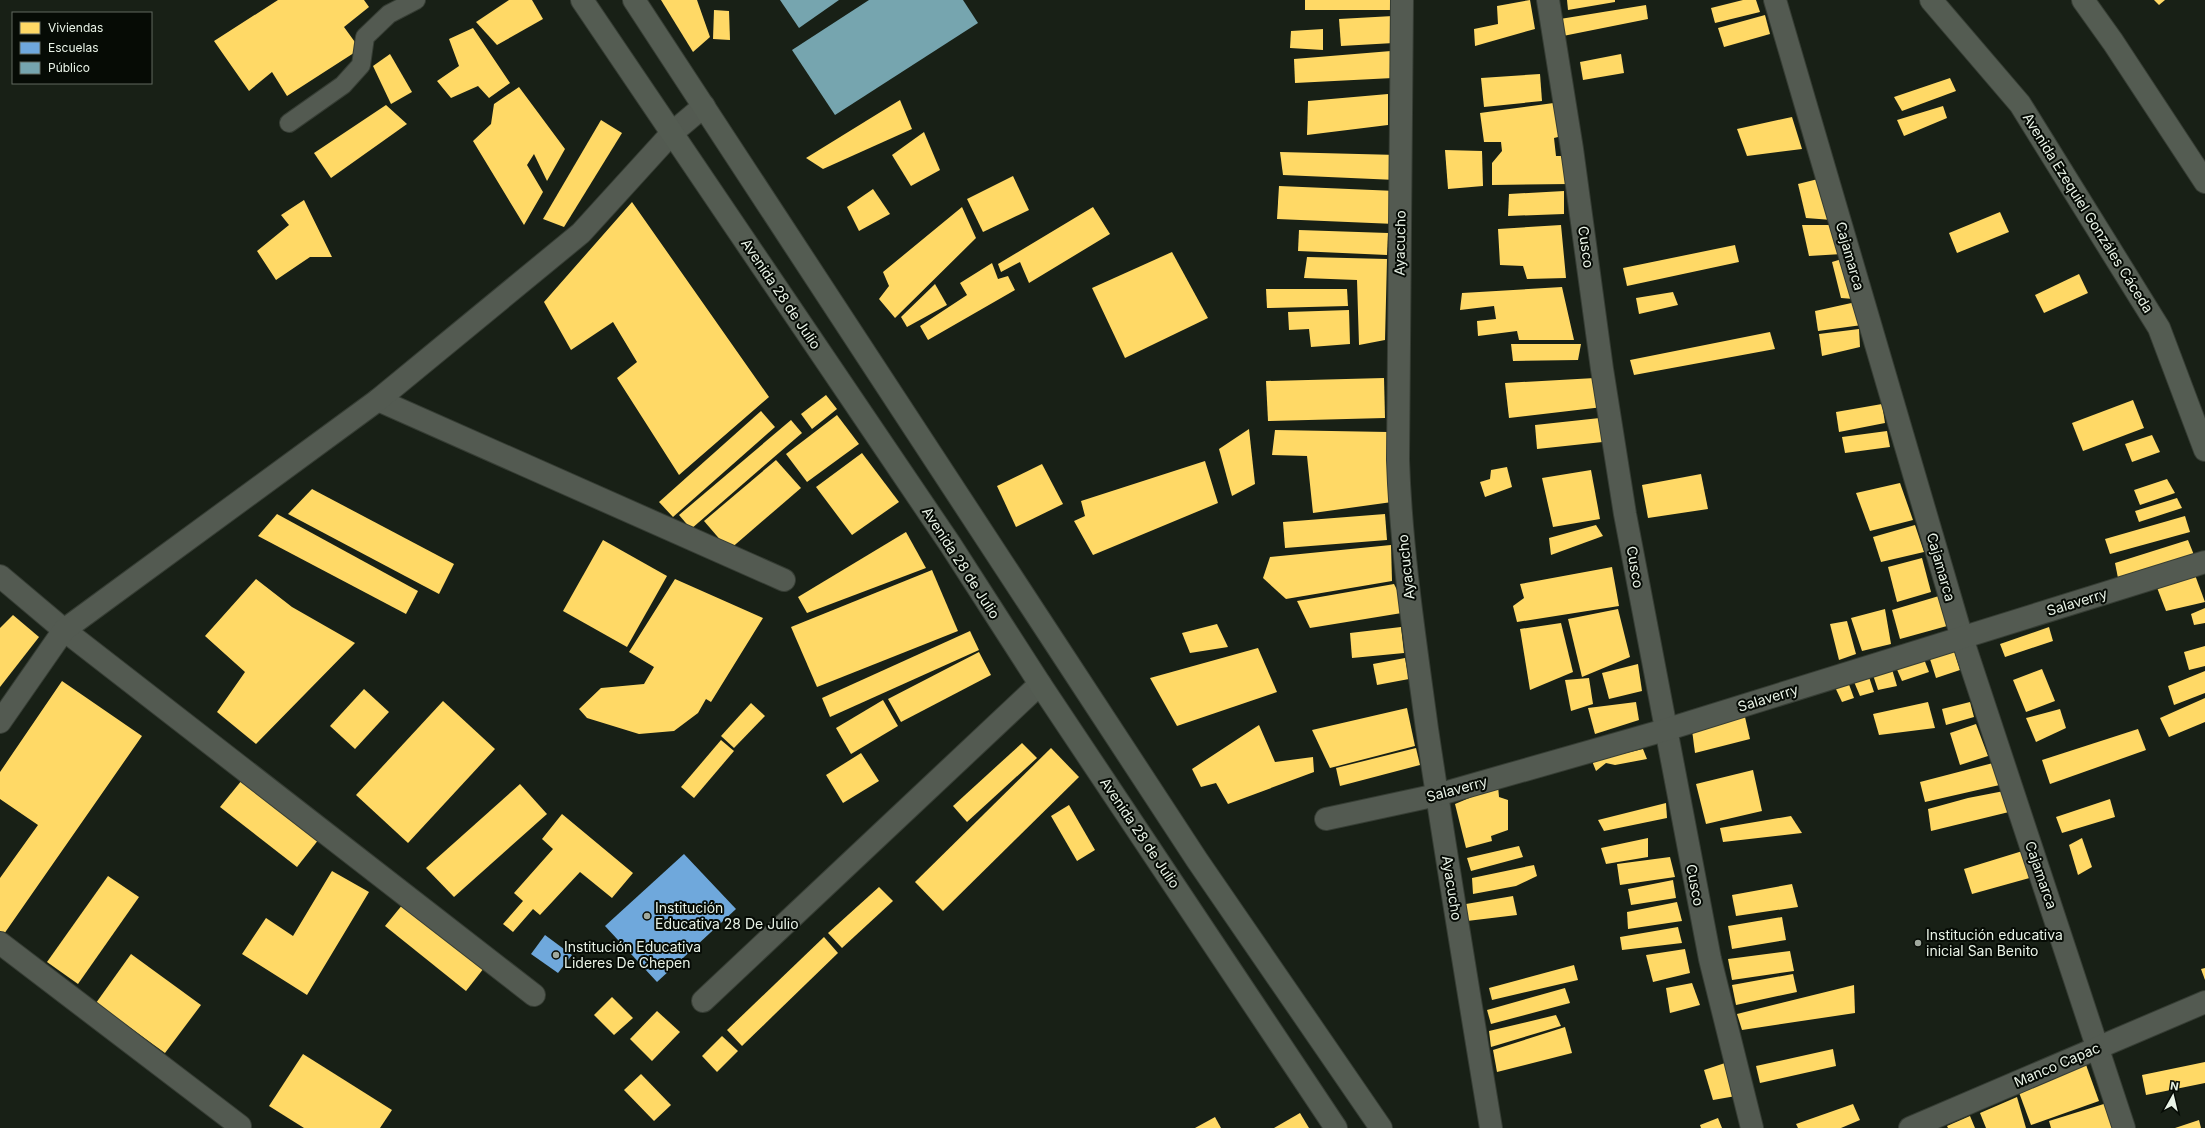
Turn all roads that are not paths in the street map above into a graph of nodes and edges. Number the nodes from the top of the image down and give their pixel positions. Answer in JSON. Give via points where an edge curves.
{"nodes":[{"id":1,"x":416,"y":0,"type":"edge"},
{"id":2,"x":582,"y":0,"type":"edge"},
{"id":3,"x":634,"y":0,"type":"edge"},
{"id":4,"x":1402,"y":0,"type":"edge"},
{"id":5,"x":1548,"y":0,"type":"edge"},
{"id":6,"x":1775,"y":0,"type":"edge"},
{"id":7,"x":1931,"y":0,"type":"edge"},
{"id":8,"x":2083,"y":0,"type":"edge"},
{"id":9,"x":704,"y":106,"type":"junction"},
{"id":10,"x":289,"y":123,"type":"dead end"},
{"id":11,"x":672,"y":133,"type":"junction"},
{"id":12,"x":2205,"y":182,"type":"edge"},
{"id":13,"x":378,"y":400,"type":"junction"},
{"id":14,"x":2205,"y":450,"type":"edge"},
{"id":15,"x":978,"y":524,"type":"junction"},
{"id":16,"x":950,"y":544,"type":"junction"},
{"id":17,"x":2205,"y":562,"type":"edge"},
{"id":18,"x":0,"y":576,"type":"edge"},
{"id":19,"x":784,"y":580,"type":"dead end"},
{"id":20,"x":64,"y":630,"type":"junction"},
{"id":21,"x":1962,"y":638,"type":"junction"},
{"id":22,"x":1040,"y":684,"type":"junction"},
{"id":23,"x":0,"y":722,"type":"edge"},
{"id":24,"x":1665,"y":730,"type":"junction"},
{"id":25,"x":1437,"y":795,"type":"junction"},
{"id":26,"x":1326,"y":819,"type":"dead end"},
{"id":27,"x":1197,"y":860,"type":"junction"},
{"id":28,"x":1169,"y":877,"type":"junction"},
{"id":29,"x":0,"y":943,"type":"edge"},
{"id":30,"x":534,"y":995,"type":"dead end"},
{"id":31,"x":703,"y":1001,"type":"dead end"},
{"id":32,"x":2205,"y":1002,"type":"edge"},
{"id":33,"x":2099,"y":1048,"type":"junction"},
{"id":34,"x":240,"y":1126,"type":"dead end"},
{"id":35,"x":1336,"y":1128,"type":"edge"},
{"id":36,"x":1381,"y":1128,"type":"edge"},
{"id":37,"x":1491,"y":1128,"type":"edge"},
{"id":38,"x":1752,"y":1128,"type":"edge"},
{"id":39,"x":1910,"y":1128,"type":"edge"},
{"id":40,"x":2124,"y":1128,"type":"edge"}],
"edges":[{"from":1,"to":10,"type":"lane","via":[[389,14],[365,37],[361,65],[343,84]]},
{"from":2,"to":11,"type":"street","name":"Avenida 28 de Julio"},
{"from":3,"to":9,"type":"street"},
{"from":4,"to":25,"type":"street","name":"Ayacucho","via":[[1398,460],[1403,541]]},
{"from":5,"to":24,"type":"street","name":"Cusco","via":[[1574,156],[1601,361],[1625,514]]},
{"from":6,"to":21,"type":"street","name":"Cajamarca"},
{"from":7,"to":14,"type":"street","name":"Avenida Ezequiel Gonzáles Cáceda","via":[[2020,104],[2159,328]]},
{"from":8,"to":12,"type":"street"},
{"from":9,"to":11,"type":"street"},
{"from":9,"to":15,"type":"street"},
{"from":11,"to":13,"type":"street","via":[[582,233]]},
{"from":11,"to":16,"type":"street","name":"Avenida 28 de Julio"},
{"from":13,"to":19,"type":"street"},
{"from":13,"to":20,"type":"street"},
{"from":15,"to":16,"type":"street"},
{"from":15,"to":27,"type":"street"},
{"from":16,"to":22,"type":"street","name":"Avenida 28 de Julio"},
{"from":17,"to":21,"type":"street","name":"Salaverry"},
{"from":18,"to":20,"type":"street"},
{"from":20,"to":23,"type":"street"},
{"from":20,"to":30,"type":"street"},
{"from":21,"to":24,"type":"street","name":"Salaverry"},
{"from":21,"to":33,"type":"street","name":"Cajamarca"},
{"from":22,"to":28,"type":"street","name":"Avenida 28 de Julio"},
{"from":22,"to":31,"type":"street"},
{"from":24,"to":25,"type":"street","name":"Salaverry"},
{"from":24,"to":38,"type":"street","name":"Cusco","via":[[1710,959]]},
{"from":25,"to":26,"type":"street","name":"Salaverry"},
{"from":25,"to":37,"type":"street","name":"Ayacucho"},
{"from":27,"to":28,"type":"street"},
{"from":27,"to":36,"type":"street"},
{"from":28,"to":35,"type":"street","name":"Avenida 28 de Julio"},
{"from":29,"to":34,"type":"street"},
{"from":32,"to":33,"type":"street","name":"Manco Capac"},
{"from":33,"to":39,"type":"street","name":"Manco Capac"},
{"from":33,"to":40,"type":"street","name":"Cajamarca"}]}
